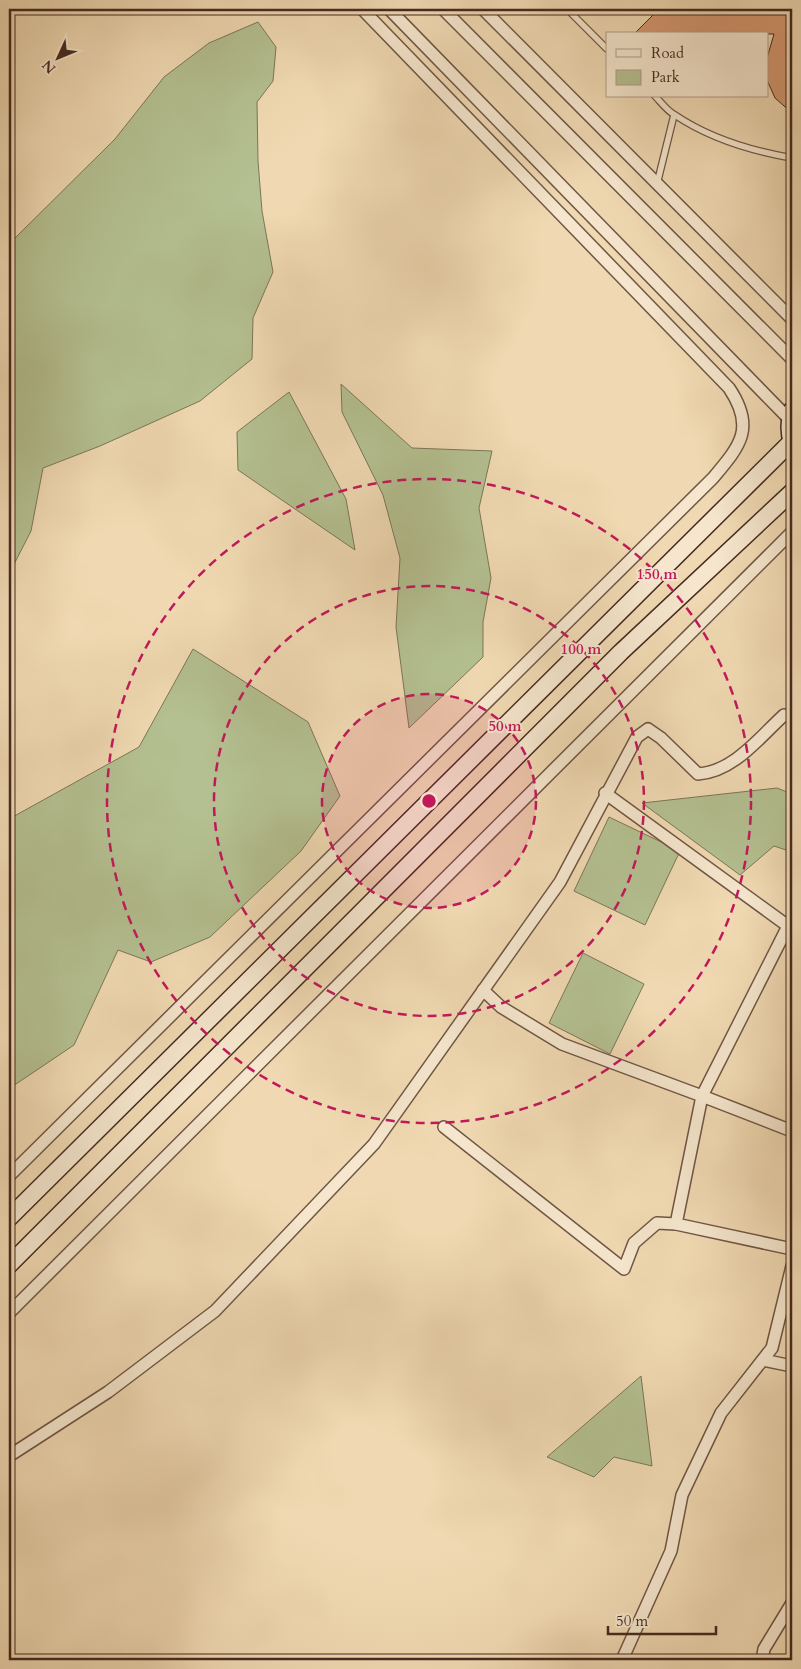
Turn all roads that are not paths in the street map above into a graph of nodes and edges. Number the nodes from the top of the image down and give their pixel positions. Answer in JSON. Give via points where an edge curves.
{"nodes":[{"id":1,"x":362,"y":9,"type":"edge"},
{"id":2,"x":389,"y":9,"type":"edge"},
{"id":3,"x":443,"y":9,"type":"edge"},
{"id":4,"x":484,"y":9,"type":"edge"},
{"id":5,"x":567,"y":9,"type":"edge"},
{"id":6,"x":606,"y":48,"type":"edge"},
{"id":7,"x":657,"y":98,"type":"edge"},
{"id":8,"x":674,"y":115,"type":"junction"},
{"id":9,"x":792,"y":158,"type":"edge"},
{"id":10,"x":657,"y":184,"type":"junction"},
{"id":11,"x":792,"y":320,"type":"edge"},
{"id":12,"x":792,"y":359,"type":"edge"},
{"id":13,"x":791,"y":415,"type":"edge"},
{"id":14,"x":792,"y":441,"type":"edge"},
{"id":15,"x":792,"y":492,"type":"edge"},
{"id":16,"x":792,"y":532,"type":"edge"},
{"id":17,"x":784,"y":715,"type":"dead end"},
{"id":18,"x":605,"y":794,"type":"junction"},
{"id":19,"x":790,"y":927,"type":"edge"},
{"id":20,"x":483,"y":990,"type":"junction"},
{"id":21,"x":702,"y":1096,"type":"junction"},
{"id":22,"x":444,"y":1127,"type":"dead end"},
{"id":23,"x":792,"y":1131,"type":"edge"},
{"id":24,"x":9,"y":1176,"type":"edge"},
{"id":25,"x":9,"y":1218,"type":"edge"},
{"id":26,"x":676,"y":1224,"type":"junction"},
{"id":27,"x":792,"y":1249,"type":"edge"},
{"id":28,"x":9,"y":1265,"type":"edge"},
{"id":29,"x":792,"y":1266,"type":"edge"},
{"id":30,"x":9,"y":1313,"type":"edge"},
{"id":31,"x":763,"y":1360,"type":"junction"},
{"id":32,"x":792,"y":1366,"type":"edge"},
{"id":33,"x":9,"y":1456,"type":"edge"},
{"id":34,"x":792,"y":1603,"type":"edge"},
{"id":35,"x":622,"y":1660,"type":"edge"},
{"id":36,"x":762,"y":1660,"type":"edge"}],
"edges":[{"from":1,"to":24,"type":"street","via":[[729,388],[743,414],[743,433],[738,446],[713,478]]},
{"from":2,"to":13,"type":"street"},
{"from":3,"to":12,"type":"street"},
{"from":4,"to":10,"type":"street"},
{"from":5,"to":6,"type":"lane"},
{"from":7,"to":8,"type":"lane"},
{"from":8,"to":9,"type":"lane","via":[[758,152]]},
{"from":8,"to":10,"type":"lane"},
{"from":10,"to":11,"type":"street"},
{"from":13,"to":14,"type":"street"},
{"from":14,"to":25,"type":"street"},
{"from":15,"to":28,"type":"street","via":[[621,652]]},
{"from":16,"to":30,"type":"street"},
{"from":17,"to":18,"type":"street","via":[[726,767],[708,773],[698,774],[648,729],[637,737]]},
{"from":18,"to":19,"type":"street"},
{"from":18,"to":20,"type":"street","via":[[560,882]]},
{"from":19,"to":21,"type":"street"},
{"from":20,"to":21,"type":"street","via":[[501,1007],[562,1044]]},
{"from":20,"to":33,"type":"street","via":[[374,1144],[215,1311],[108,1392]]},
{"from":21,"to":23,"type":"street"},
{"from":21,"to":26,"type":"street"},
{"from":22,"to":26,"type":"street","via":[[624,1269],[634,1243],[657,1223]]},
{"from":26,"to":27,"type":"street"},
{"from":29,"to":31,"type":"street","via":[[772,1348]]},
{"from":31,"to":32,"type":"street"},
{"from":31,"to":35,"type":"street","via":[[721,1413],[705,1446],[679,1504],[670,1551]]},
{"from":34,"to":36,"type":"street","via":[[764,1649]]}]}
